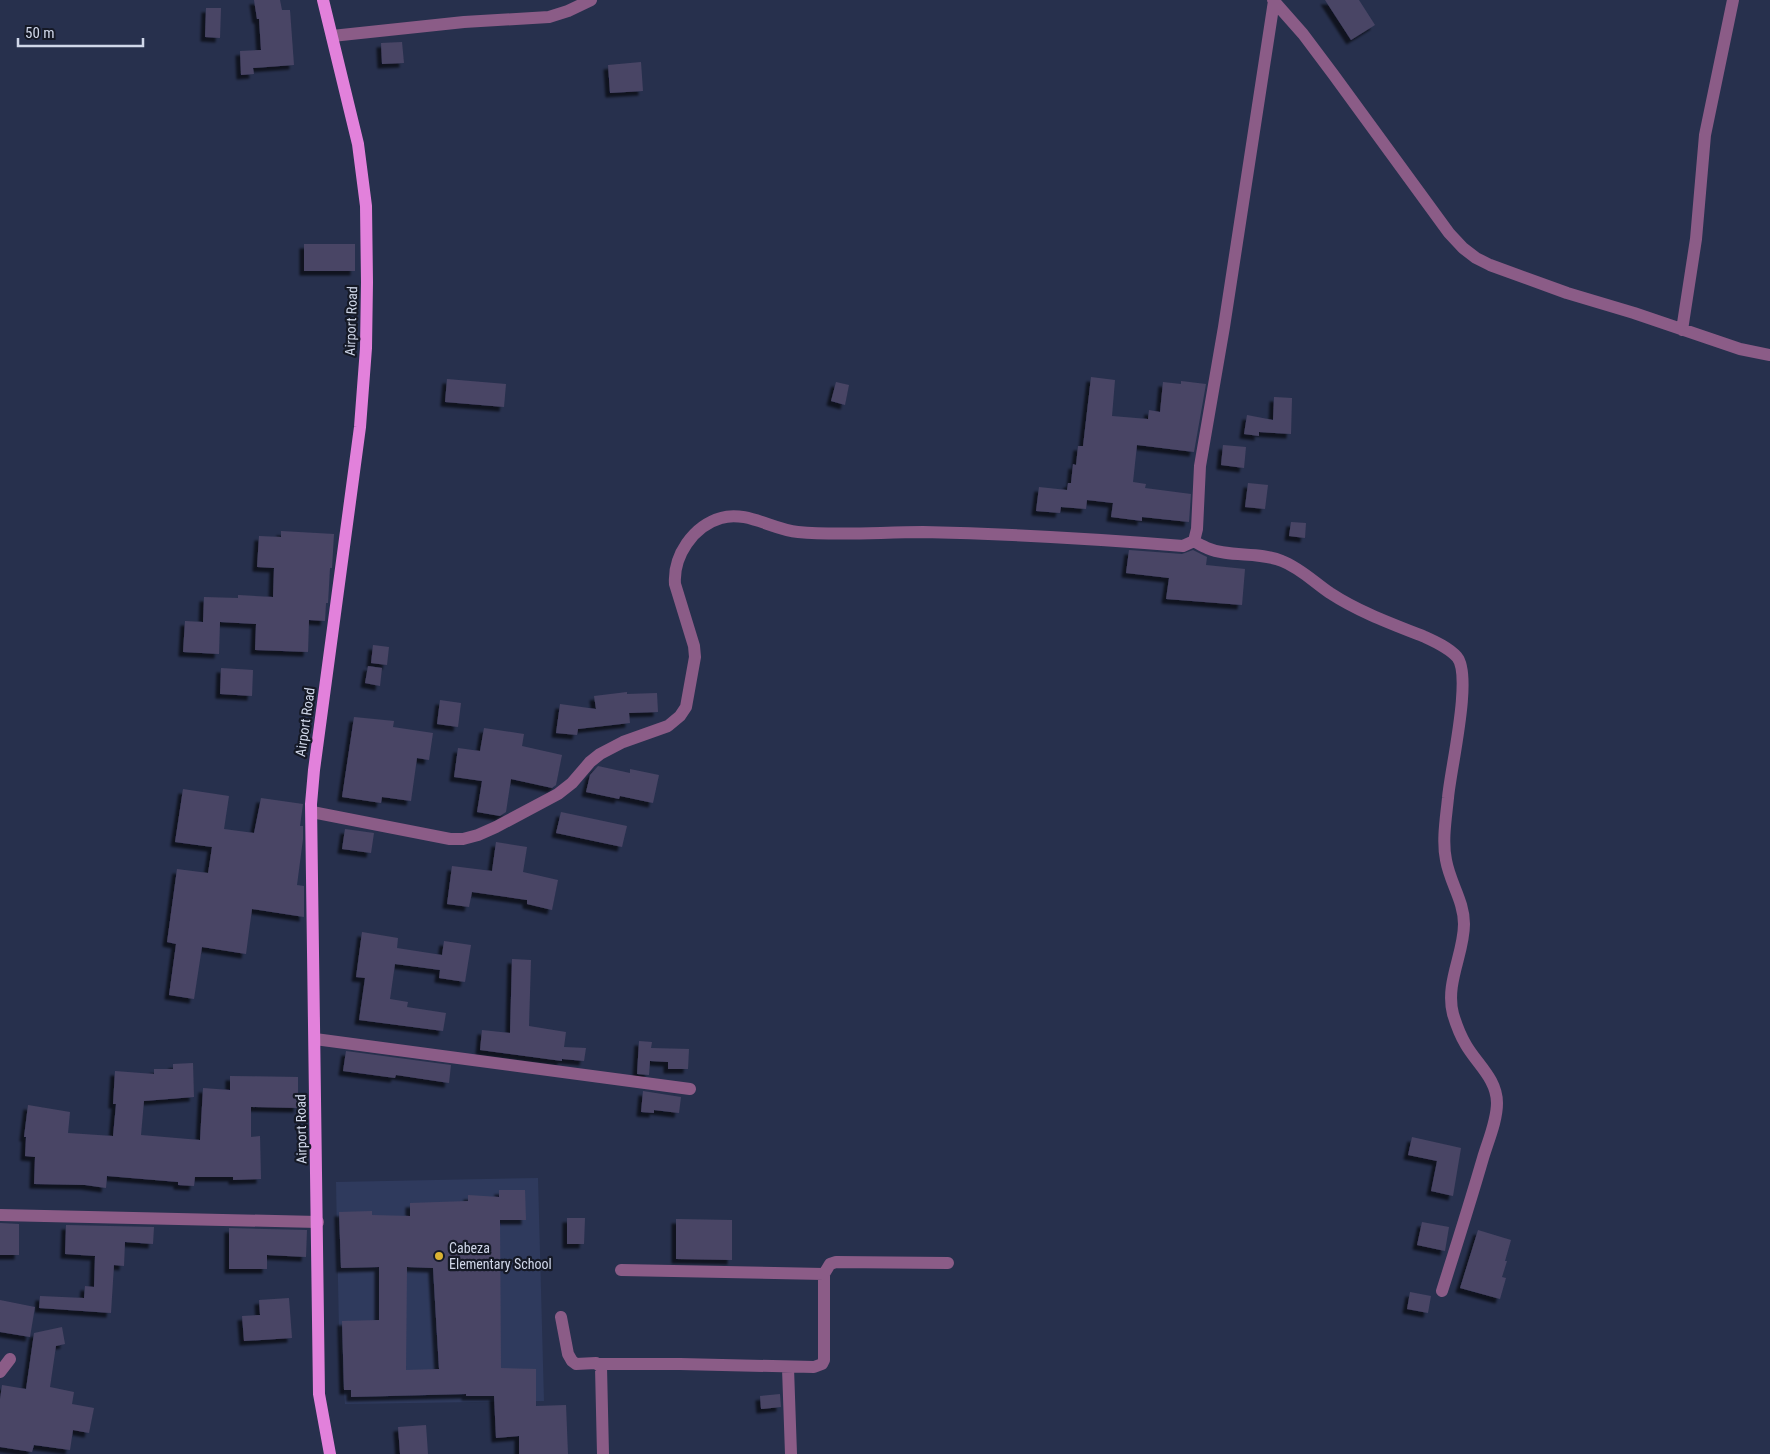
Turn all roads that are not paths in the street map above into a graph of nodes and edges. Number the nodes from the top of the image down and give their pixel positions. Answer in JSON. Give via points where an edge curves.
{"nodes":[{"id":1,"x":323,"y":0,"type":"edge"},
{"id":2,"x":591,"y":0,"type":"edge"},
{"id":3,"x":1274,"y":0,"type":"edge"},
{"id":4,"x":1733,"y":0,"type":"edge"},
{"id":5,"x":332,"y":36,"type":"junction"},
{"id":6,"x":1682,"y":330,"type":"junction"},
{"id":7,"x":1770,"y":355,"type":"edge"},
{"id":8,"x":1194,"y":541,"type":"junction"},
{"id":9,"x":312,"y":812,"type":"junction"},
{"id":10,"x":315,"y":1039,"type":"junction"},
{"id":11,"x":690,"y":1089,"type":"dead end"},
{"id":12,"x":0,"y":1215,"type":"edge"},
{"id":13,"x":318,"y":1222,"type":"junction"},
{"id":14,"x":948,"y":1263,"type":"dead end"},
{"id":15,"x":621,"y":1270,"type":"dead end"},
{"id":16,"x":824,"y":1274,"type":"junction"},
{"id":17,"x":1442,"y":1291,"type":"dead end"},
{"id":18,"x":561,"y":1317,"type":"dead end"},
{"id":19,"x":10,"y":1359,"type":"dead end"},
{"id":20,"x":599,"y":1364,"type":"junction"},
{"id":21,"x":788,"y":1368,"type":"junction"},
{"id":22,"x":0,"y":1372,"type":"edge"},
{"id":23,"x":330,"y":1454,"type":"edge"},
{"id":24,"x":604,"y":1454,"type":"edge"},
{"id":25,"x":791,"y":1454,"type":"edge"}],
"edges":[{"from":1,"to":5,"type":"main road","name":"Airport Road"},
{"from":2,"to":5,"type":"street","via":[[549,17]]},
{"from":3,"to":6,"type":"street","via":[[1463,248],[1490,265]]},
{"from":3,"to":8,"type":"street","via":[[1200,466]]},
{"from":4,"to":6,"type":"street","via":[[1706,135],[1696,239]]},
{"from":5,"to":9,"type":"main road","name":"Airport Road","via":[[358,144],[366,206],[366,329],[360,427],[314,770]]},
{"from":6,"to":7,"type":"street"},
{"from":8,"to":9,"type":"street","via":[[1183,546],[1020,534],[796,532],[740,517],[722,517],[693,534],[676,565],[675,584],[695,657],[686,707],[674,722],[600,754],[558,794],[487,831],[463,839]]},
{"from":8,"to":17,"type":"street","via":[[1221,552],[1283,561],[1351,605],[1434,640],[1450,651],[1462,666],[1462,703],[1448,796],[1445,851],[1462,903],[1464,926],[1451,1002],[1466,1046],[1494,1085],[1497,1101]]},
{"from":9,"to":10,"type":"main road","name":"Airport Road"},
{"from":10,"to":11,"type":"street"},
{"from":10,"to":13,"type":"main road","name":"Airport Road"},
{"from":12,"to":13,"type":"street"},
{"from":13,"to":23,"type":"main road","name":"Airport Road","via":[[319,1394]]},
{"from":14,"to":16,"type":"street","via":[[836,1262],[830,1264]]},
{"from":15,"to":16,"type":"street"},
{"from":16,"to":21,"type":"street","via":[[824,1360],[814,1368]]},
{"from":18,"to":20,"type":"street","via":[[572,1361],[576,1364]]},
{"from":19,"to":22,"type":"street"},
{"from":20,"to":21,"type":"street"},
{"from":20,"to":24,"type":"street","via":[[602,1367]]},
{"from":21,"to":25,"type":"street"}]}
